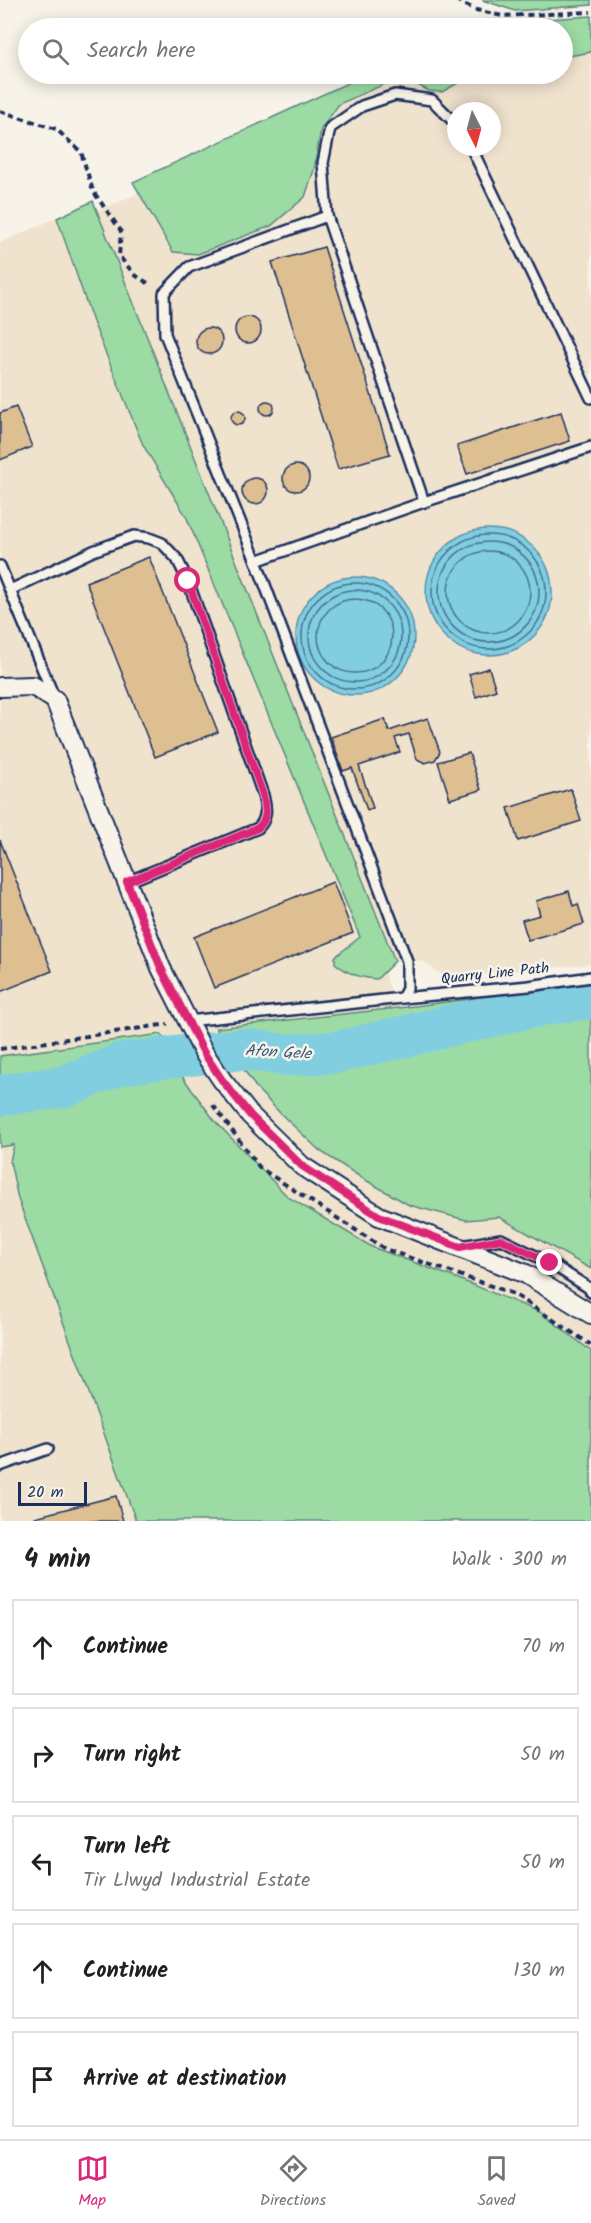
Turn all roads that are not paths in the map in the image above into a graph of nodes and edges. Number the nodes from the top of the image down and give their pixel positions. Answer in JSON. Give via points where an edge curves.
{"nodes":[{"id":1,"x":447,"y":115,"type":"edge"},
{"id":2,"x":475,"y":156,"type":"edge"},
{"id":3,"x":327,"y":216,"type":"junction"},
{"id":4,"x":591,"y":398,"type":"edge"},
{"id":5,"x":591,"y":447,"type":"edge"},
{"id":6,"x":424,"y":502,"type":"junction"},
{"id":7,"x":256,"y":561,"type":"junction"},
{"id":8,"x":0,"y":566,"type":"edge"},
{"id":9,"x":10,"y":590,"type":"junction"},
{"id":10,"x":0,"y":687,"type":"edge"},
{"id":11,"x":55,"y":700,"type":"junction"},
{"id":12,"x":127,"y":882,"type":"junction"},
{"id":13,"x":591,"y":977,"type":"edge"},
{"id":14,"x":402,"y":998,"type":"junction"},
{"id":15,"x":189,"y":1024,"type":"junction"},
{"id":16,"x":460,"y":1247,"type":"junction"},
{"id":17,"x":591,"y":1292,"type":"edge"},
{"id":18,"x":591,"y":1314,"type":"edge"},
{"id":19,"x":48,"y":1449,"type":"dead end"},
{"id":20,"x":0,"y":1466,"type":"edge"}],
"edges":[{"from":1,"to":3,"type":"lane","via":[[432,100],[395,94],[362,106],[330,128],[323,163]]},
{"from":2,"to":4,"type":"lane"},
{"from":3,"to":6,"type":"lane"},
{"from":3,"to":7,"type":"lane","via":[[189,267],[164,293],[165,334]]},
{"from":5,"to":6,"type":"lane"},
{"from":6,"to":7,"type":"lane"},
{"from":7,"to":14,"type":"lane","via":[[407,961],[407,989]]},
{"from":8,"to":9,"type":"lane"},
{"from":9,"to":11,"type":"lane"},
{"from":9,"to":12,"type":"lane","via":[[93,550],[134,536],[162,543],[177,559],[188,581],[263,795],[266,816],[258,828]]},
{"from":10,"to":11,"type":"street","via":[[33,686]]},
{"from":11,"to":12,"type":"street"},
{"from":12,"to":15,"type":"street","via":[[161,968]]},
{"from":13,"to":14,"type":"lane","name":"Quarry Line Path"},
{"from":14,"to":15,"type":"lane","name":"Quarry Line Path"},
{"from":15,"to":16,"type":"street","via":[[222,1080],[250,1115],[302,1166],[379,1216]]},
{"from":16,"to":17,"type":"lane","via":[[501,1239],[550,1263]]},
{"from":16,"to":18,"type":"street","via":[[526,1274]]},
{"from":19,"to":20,"type":"lane"}]}
